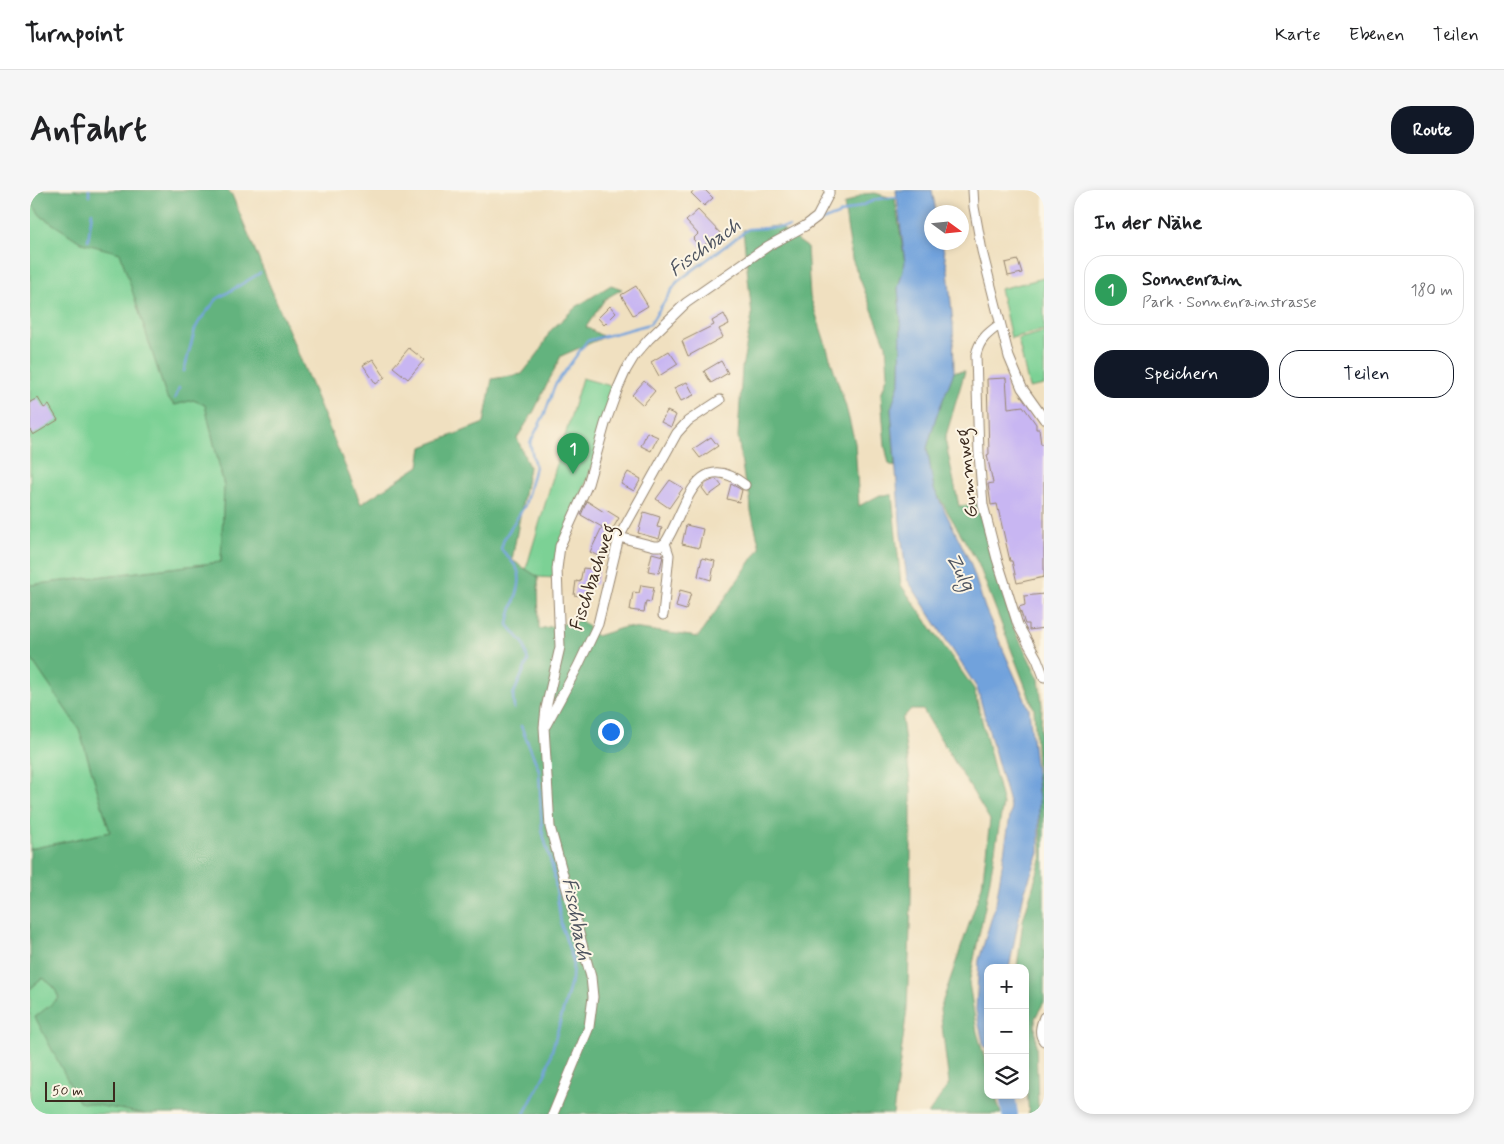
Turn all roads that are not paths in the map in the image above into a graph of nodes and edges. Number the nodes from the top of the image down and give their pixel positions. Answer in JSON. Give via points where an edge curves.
{"nodes":[{"id":1,"x":829,"y":190,"type":"edge"},
{"id":2,"x":973,"y":190,"type":"edge"},
{"id":3,"x":999,"y":325,"type":"junction"},
{"id":4,"x":720,"y":400,"type":"dead end"},
{"id":5,"x":1044,"y":419,"type":"edge"},
{"id":6,"x":745,"y":485,"type":"dead end"},
{"id":7,"x":619,"y":537,"type":"junction"},
{"id":8,"x":665,"y":543,"type":"junction"},
{"id":9,"x":663,"y":615,"type":"dead end"},
{"id":10,"x":1044,"y":677,"type":"edge"},
{"id":11,"x":544,"y":728,"type":"junction"},
{"id":12,"x":1044,"y":1017,"type":"edge"},
{"id":13,"x":1044,"y":1041,"type":"edge"},
{"id":14,"x":553,"y":1114,"type":"edge"}],
"edges":[{"from":1,"to":11,"type":"street","via":[[817,216],[686,303],[649,338],[626,370],[610,408],[588,484],[558,554],[560,647]]},
{"from":2,"to":3,"type":"street","via":[[982,251]]},
{"from":3,"to":5,"type":"street","via":[[1022,388]]},
{"from":3,"to":10,"type":"street","name":"Gummweg","via":[[985,336],[976,354],[983,505],[1018,625]]},
{"from":4,"to":7,"type":"street","name":"Fischbachweg","via":[[688,421],[677,433]]},
{"from":6,"to":8,"type":"street","via":[[723,474],[712,472],[705,475],[694,486]]},
{"from":7,"to":8,"type":"street","via":[[658,546]]},
{"from":7,"to":11,"type":"street","name":"Fischbachweg","via":[[598,624]]},
{"from":8,"to":9,"type":"street","via":[[669,560]]},
{"from":11,"to":14,"type":"street","via":[[550,827],[591,977],[593,997],[589,1027]]},
{"from":12,"to":13,"type":"street","via":[[1040,1031]]}]}
